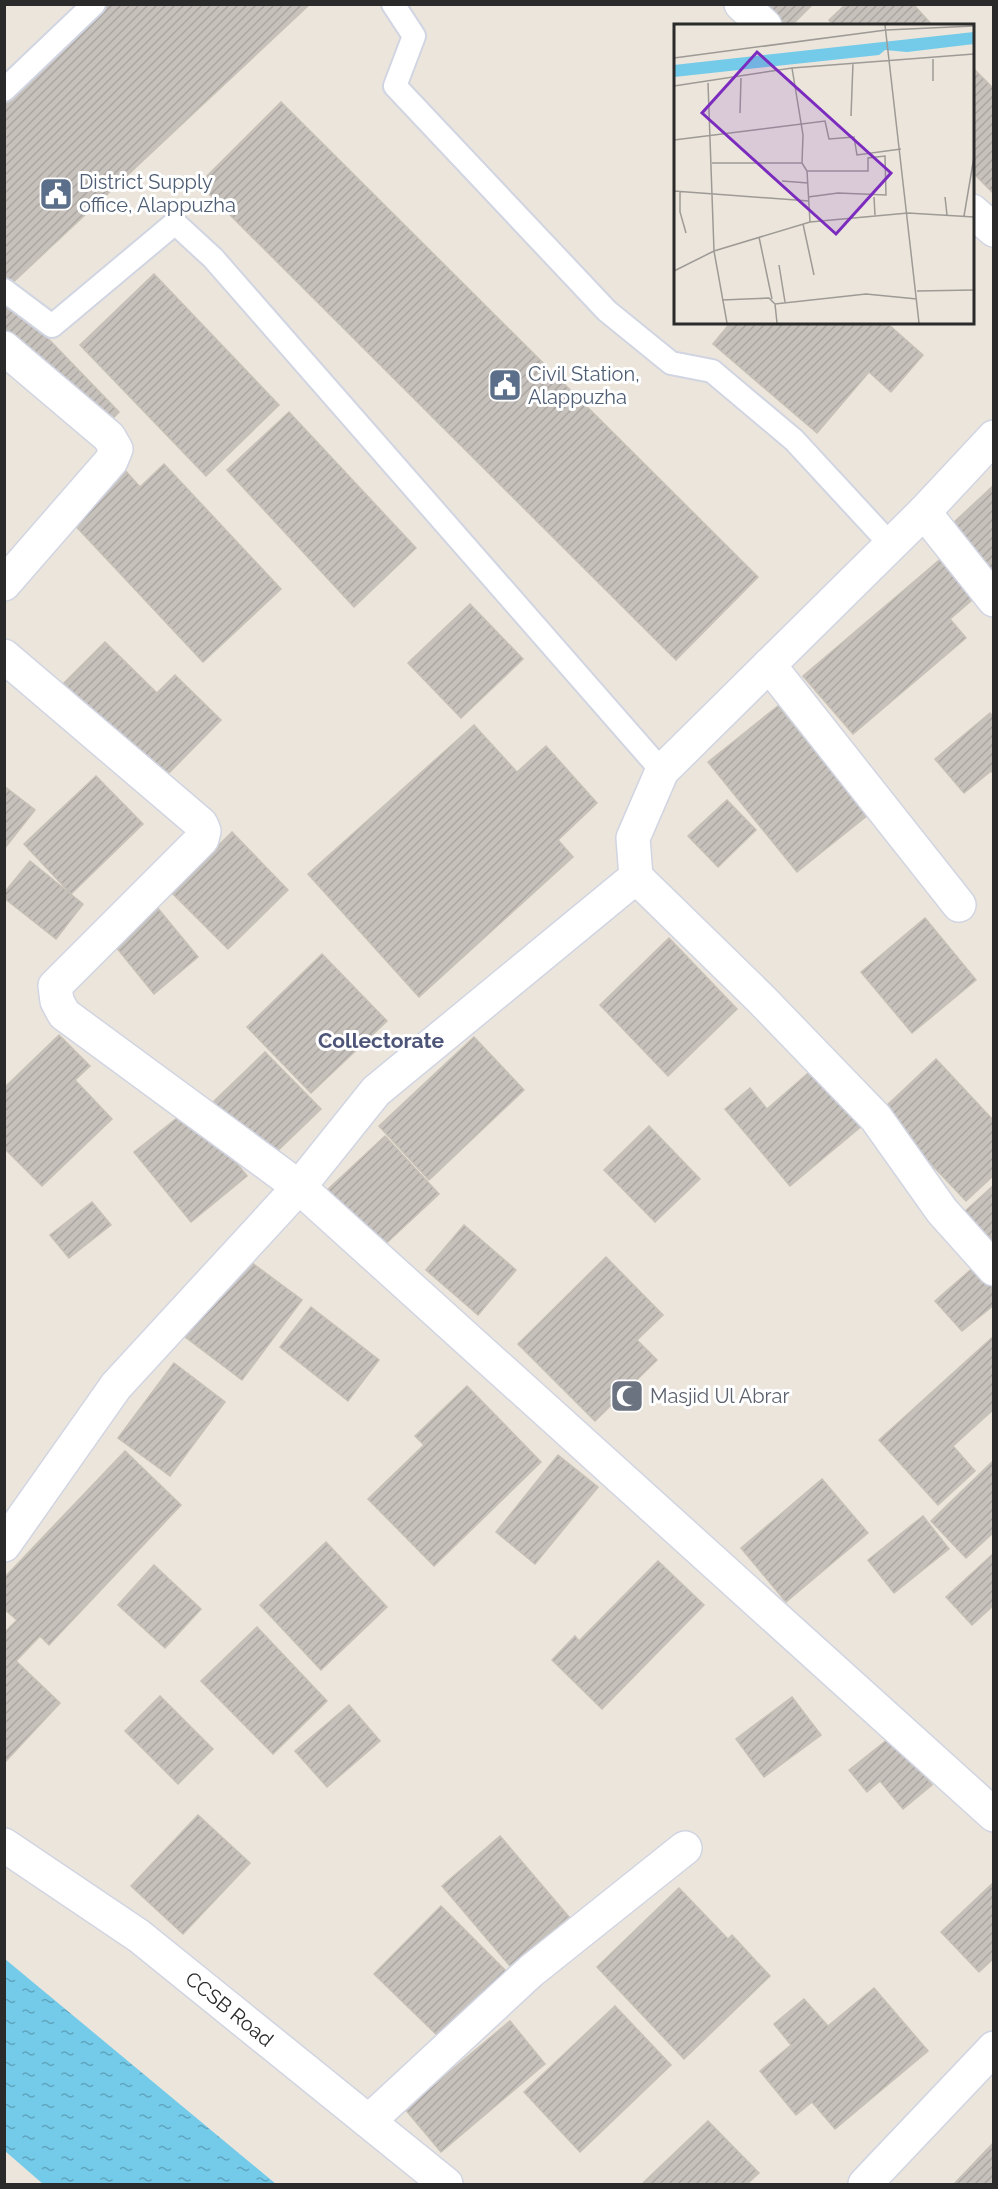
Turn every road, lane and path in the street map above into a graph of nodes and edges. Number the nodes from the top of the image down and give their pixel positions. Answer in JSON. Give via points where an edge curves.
{"nodes":[{"id":1,"x":94,"y":4,"type":"edge"},
{"id":2,"x":393,"y":4,"type":"edge"},
{"id":3,"x":741,"y":4,"type":"edge"},
{"id":4,"x":763,"y":24,"type":"edge"},
{"id":5,"x":4,"y":90,"type":"edge"},
{"id":6,"x":974,"y":213,"type":"edge"},
{"id":7,"x":993,"y":230,"type":"edge"},
{"id":8,"x":4,"y":290,"type":"edge"},
{"id":9,"x":4,"y":348,"type":"edge"},
{"id":10,"x":993,"y":438,"type":"edge"},
{"id":11,"x":924,"y":512,"type":"junction"},
{"id":12,"x":891,"y":545,"type":"junction"},
{"id":13,"x":4,"y":584,"type":"edge"},
{"id":14,"x":993,"y":600,"type":"edge"},
{"id":15,"x":4,"y":656,"type":"edge"},
{"id":16,"x":769,"y":665,"type":"junction"},
{"id":17,"x":662,"y":771,"type":"junction"},
{"id":18,"x":636,"y":877,"type":"junction"},
{"id":19,"x":959,"y":905,"type":"dead end"},
{"id":20,"x":299,"y":1187,"type":"junction"},
{"id":21,"x":993,"y":1269,"type":"edge"},
{"id":22,"x":4,"y":1545,"type":"edge"},
{"id":23,"x":993,"y":1815,"type":"edge"},
{"id":24,"x":4,"y":1845,"type":"edge"},
{"id":25,"x":685,"y":1848,"type":"dead end"},
{"id":26,"x":993,"y":2048,"type":"edge"},
{"id":27,"x":370,"y":2120,"type":"junction"},
{"id":28,"x":446,"y":2184,"type":"edge"},
{"id":29,"x":865,"y":2184,"type":"edge"}],
"edges":[{"from":1,"to":5,"type":"lane"},
{"from":2,"to":12,"type":"lane","via":[[414,36],[395,86],[607,311],[672,363],[712,371],[794,440]]},
{"from":3,"to":4,"type":"street"},
{"from":6,"to":7,"type":"street"},
{"from":8,"to":17,"type":"lane","via":[[52,326],[175,223],[213,258]]},
{"from":9,"to":13,"type":"street","via":[[109,437],[117,449],[111,461]]},
{"from":10,"to":11,"type":"street"},
{"from":11,"to":12,"type":"street"},
{"from":11,"to":14,"type":"street"},
{"from":12,"to":16,"type":"street"},
{"from":15,"to":20,"type":"street","via":[[201,824],[204,831],[202,839],[55,986],[60,1007],[64,1014]]},
{"from":16,"to":17,"type":"street"},
{"from":16,"to":19,"type":"street"},
{"from":17,"to":18,"type":"street","via":[[633,837]]},
{"from":18,"to":20,"type":"street","via":[[376,1091]]},
{"from":18,"to":21,"type":"street","via":[[876,1118],[942,1211]]},
{"from":20,"to":22,"type":"street","via":[[116,1386]]},
{"from":20,"to":23,"type":"street"},
{"from":24,"to":27,"type":"street","name":"CCSB Road","via":[[139,1936]]},
{"from":25,"to":27,"type":"street","via":[[531,1971]]},
{"from":26,"to":29,"type":"street"},
{"from":27,"to":28,"type":"street","name":"CCSB Road"}]}
